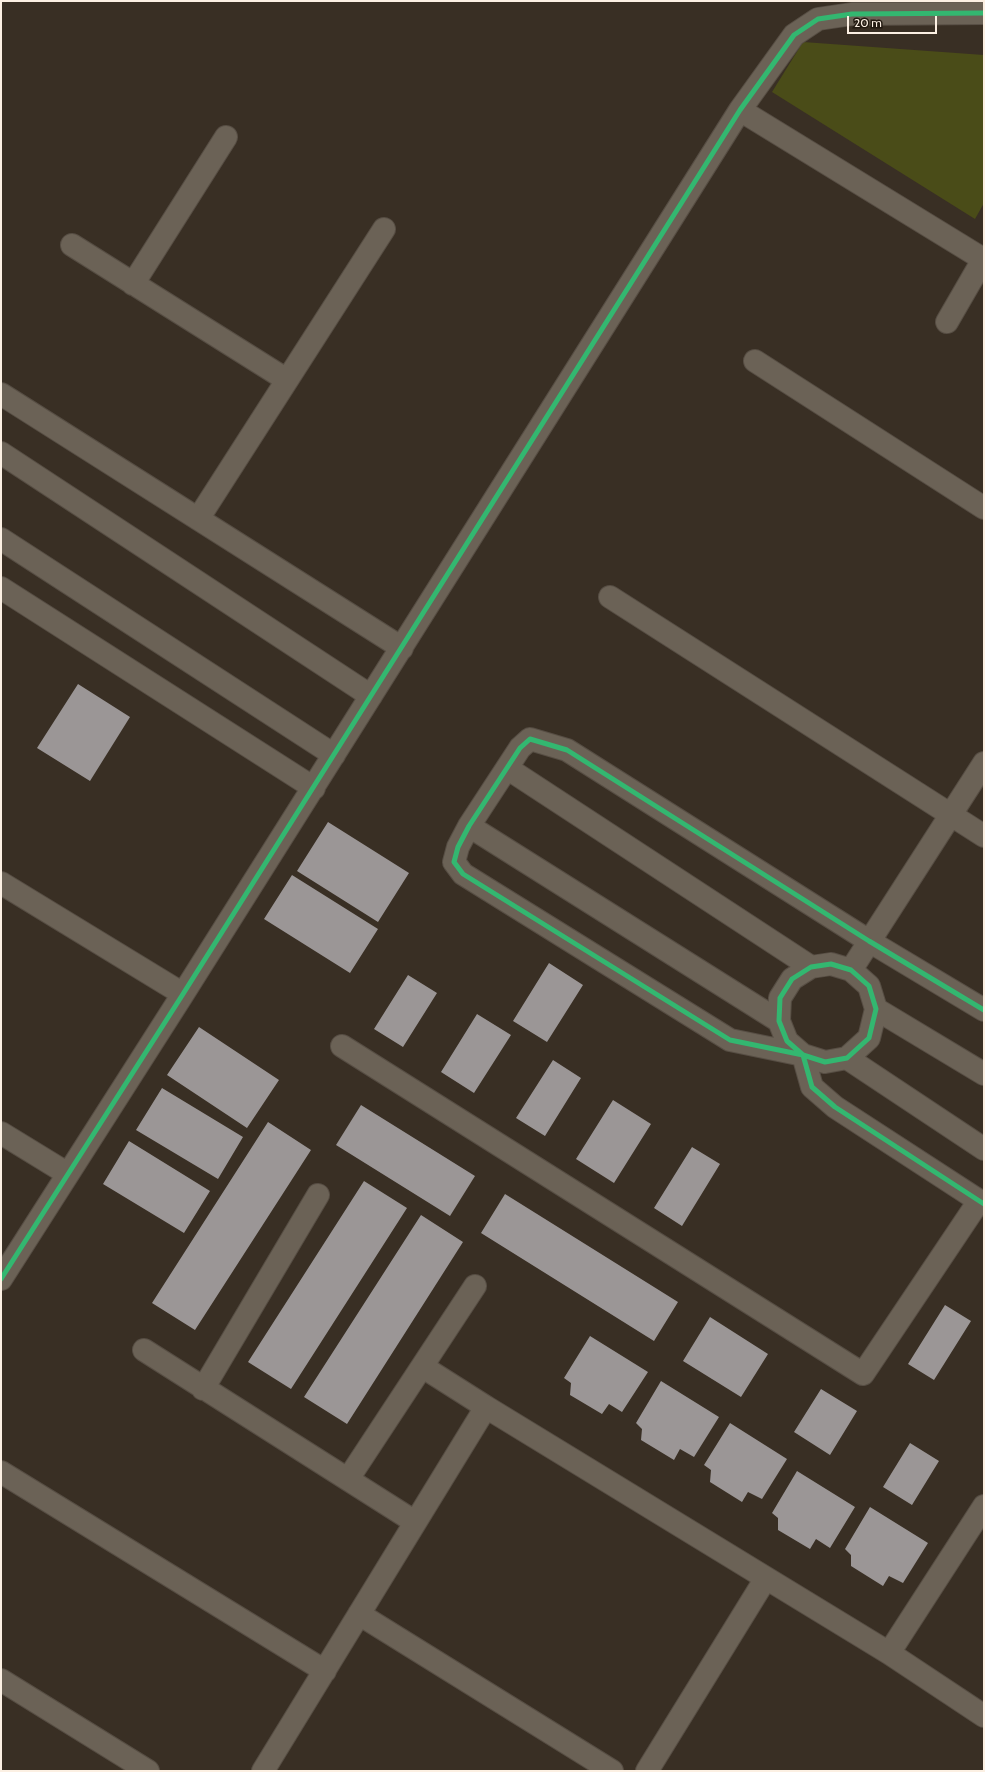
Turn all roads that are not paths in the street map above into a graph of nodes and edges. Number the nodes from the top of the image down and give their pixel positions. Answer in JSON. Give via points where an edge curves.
{"nodes":[{"id":1,"x":984,"y":13,"type":"edge"},
{"id":2,"x":740,"y":110,"type":"junction"},
{"id":3,"x":226,"y":137,"type":"dead end"},
{"id":4,"x":384,"y":229,"type":"dead end"},
{"id":5,"x":72,"y":245,"type":"dead end"},
{"id":6,"x":984,"y":259,"type":"edge"},
{"id":7,"x":133,"y":284,"type":"junction"},
{"id":8,"x":947,"y":322,"type":"dead end"},
{"id":9,"x":755,"y":361,"type":"dead end"},
{"id":10,"x":287,"y":380,"type":"junction"},
{"id":11,"x":1,"y":394,"type":"edge"},
{"id":12,"x":1,"y":453,"type":"edge"},
{"id":13,"x":984,"y":508,"type":"edge"},
{"id":14,"x":198,"y":519,"type":"junction"},
{"id":15,"x":1,"y":539,"type":"edge"},
{"id":16,"x":1,"y":588,"type":"edge"},
{"id":17,"x":610,"y":597,"type":"dead end"},
{"id":18,"x":402,"y":648,"type":"junction"},
{"id":19,"x":371,"y":696,"type":"junction"},
{"id":20,"x":334,"y":755,"type":"junction"},
{"id":21,"x":984,"y":763,"type":"edge"},
{"id":22,"x":507,"y":768,"type":"junction"},
{"id":23,"x":314,"y":788,"type":"junction"},
{"id":24,"x":951,"y":815,"type":"junction"},
{"id":25,"x":469,"y":826,"type":"junction"},
{"id":26,"x":984,"y":836,"type":"edge"},
{"id":27,"x":1,"y":883,"type":"edge"},
{"id":28,"x":869,"y":942,"type":"junction"},
{"id":29,"x":811,"y":966,"type":"junction"},
{"id":30,"x":850,"y":970,"type":"junction"},
{"id":31,"x":183,"y":994,"type":"junction"},
{"id":32,"x":876,"y":1009,"type":"junction"},
{"id":33,"x":984,"y":1010,"type":"edge"},
{"id":34,"x":779,"y":1021,"type":"junction"},
{"id":35,"x":342,"y":1046,"type":"dead end"},
{"id":36,"x":803,"y":1055,"type":"junction"},
{"id":37,"x":847,"y":1058,"type":"junction"},
{"id":38,"x":984,"y":1074,"type":"edge"},
{"id":39,"x":1,"y":1133,"type":"edge"},
{"id":40,"x":984,"y":1149,"type":"edge"},
{"id":41,"x":68,"y":1174,"type":"junction"},
{"id":42,"x":318,"y":1195,"type":"dead end"},
{"id":43,"x":982,"y":1203,"type":"edge"},
{"id":44,"x":1,"y":1279,"type":"edge"},
{"id":45,"x":475,"y":1286,"type":"dead end"},
{"id":46,"x":144,"y":1350,"type":"dead end"},
{"id":47,"x":423,"y":1367,"type":"junction"},
{"id":48,"x":203,"y":1389,"type":"junction"},
{"id":49,"x":486,"y":1407,"type":"junction"},
{"id":50,"x":1,"y":1472,"type":"edge"},
{"id":51,"x":348,"y":1479,"type":"junction"},
{"id":52,"x":984,"y":1506,"type":"edge"},
{"id":53,"x":415,"y":1522,"type":"junction"},
{"id":54,"x":766,"y":1578,"type":"junction"},
{"id":55,"x":359,"y":1614,"type":"junction"},
{"id":56,"x":889,"y":1653,"type":"junction"},
{"id":57,"x":325,"y":1671,"type":"junction"},
{"id":58,"x":1,"y":1680,"type":"edge"},
{"id":59,"x":984,"y":1716,"type":"edge"},
{"id":60,"x":148,"y":1771,"type":"edge"},
{"id":61,"x":263,"y":1771,"type":"edge"},
{"id":62,"x":612,"y":1771,"type":"edge"},
{"id":63,"x":647,"y":1771,"type":"edge"}],
"edges":[{"from":1,"to":2,"type":"street","via":[[852,14],[818,19],[794,35]]},
{"from":2,"to":6,"type":"street"},
{"from":2,"to":18,"type":"street"},
{"from":3,"to":7,"type":"street"},
{"from":4,"to":10,"type":"street"},
{"from":5,"to":7,"type":"street"},
{"from":6,"to":8,"type":"street"},
{"from":7,"to":10,"type":"street"},
{"from":9,"to":13,"type":"street"},
{"from":10,"to":14,"type":"street"},
{"from":11,"to":14,"type":"street"},
{"from":12,"to":19,"type":"street"},
{"from":14,"to":18,"type":"street"},
{"from":15,"to":20,"type":"street"},
{"from":16,"to":23,"type":"street"},
{"from":17,"to":24,"type":"street"},
{"from":18,"to":19,"type":"street"},
{"from":19,"to":20,"type":"street"},
{"from":20,"to":23,"type":"street"},
{"from":21,"to":24,"type":"street"},
{"from":22,"to":25,"type":"street"},
{"from":22,"to":28,"type":"street","via":[[520,748],[530,739],[567,750]]},
{"from":22,"to":29,"type":"street"},
{"from":23,"to":31,"type":"street"},
{"from":24,"to":26,"type":"street"},
{"from":24,"to":28,"type":"street"},
{"from":25,"to":34,"type":"street"},
{"from":25,"to":36,"type":"street","via":[[458,847],[454,862],[463,874],[730,1040]]},
{"from":27,"to":31,"type":"street"},
{"from":28,"to":30,"type":"street"},
{"from":28,"to":33,"type":"street"},
{"from":29,"to":30,"type":"street","via":[[831,964]]},
{"from":29,"to":34,"type":"street","via":[[792,979],[780,998]]},
{"from":30,"to":32,"type":"street","via":[[869,986]]},
{"from":31,"to":41,"type":"street"},
{"from":32,"to":37,"type":"street","via":[[869,1038]]},
{"from":32,"to":38,"type":"street"},
{"from":34,"to":36,"type":"street","via":[[787,1041]]},
{"from":35,"to":43,"type":"street","via":[[863,1374]]},
{"from":36,"to":37,"type":"street","via":[[824,1062]]},
{"from":36,"to":43,"type":"street","via":[[812,1087],[835,1107]]},
{"from":37,"to":40,"type":"street"},
{"from":39,"to":41,"type":"street"},
{"from":41,"to":44,"type":"street"},
{"from":42,"to":48,"type":"street"},
{"from":45,"to":47,"type":"street"},
{"from":46,"to":48,"type":"street"},
{"from":47,"to":49,"type":"street"},
{"from":47,"to":51,"type":"street"},
{"from":48,"to":51,"type":"street"},
{"from":49,"to":53,"type":"street"},
{"from":49,"to":54,"type":"street"},
{"from":50,"to":57,"type":"street"},
{"from":51,"to":53,"type":"street"},
{"from":52,"to":56,"type":"street"},
{"from":53,"to":55,"type":"street"},
{"from":54,"to":56,"type":"street"},
{"from":54,"to":63,"type":"street"},
{"from":55,"to":57,"type":"street"},
{"from":55,"to":62,"type":"street"},
{"from":56,"to":59,"type":"street"},
{"from":57,"to":61,"type":"street"},
{"from":58,"to":60,"type":"street"}]}
